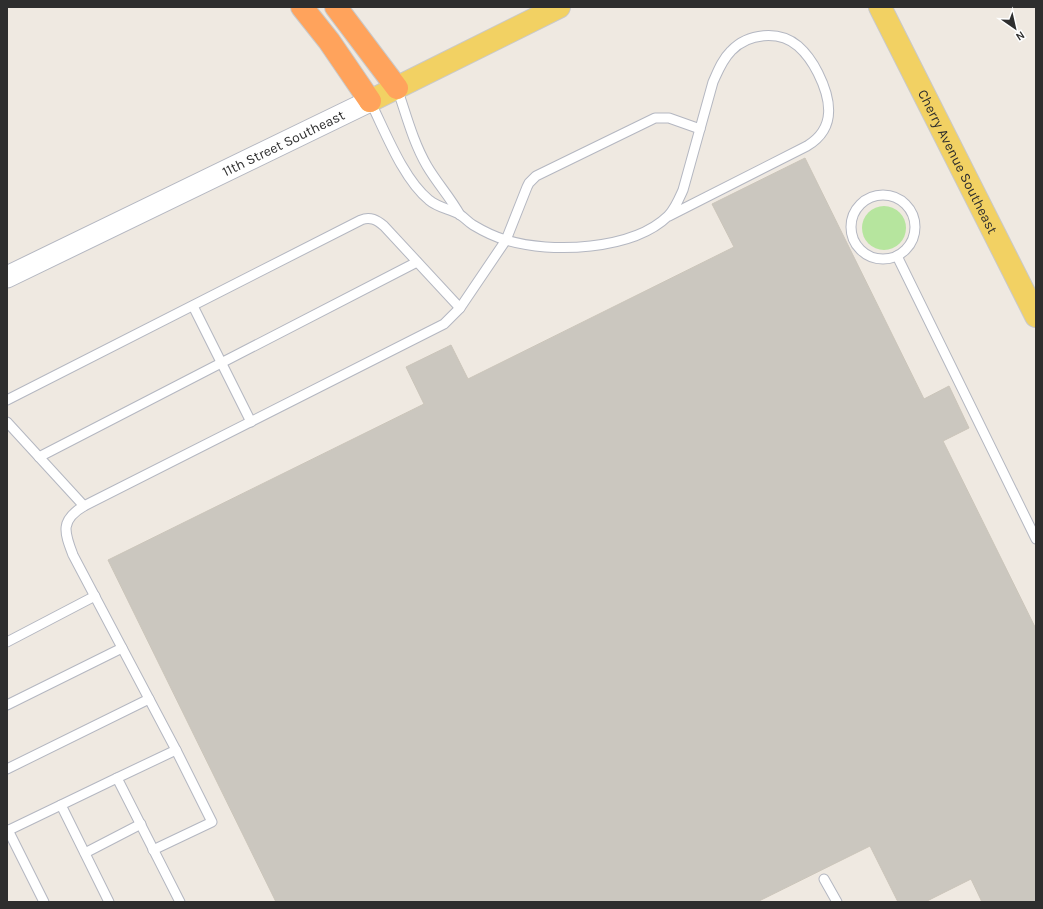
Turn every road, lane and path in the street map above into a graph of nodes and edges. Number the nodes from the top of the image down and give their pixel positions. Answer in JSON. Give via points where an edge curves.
{"nodes":[{"id":1,"x":302,"y":7,"type":"edge"},
{"id":2,"x":336,"y":7,"type":"edge"},
{"id":3,"x":559,"y":7,"type":"edge"},
{"id":4,"x":880,"y":7,"type":"edge"},
{"id":5,"x":397,"y":88,"type":"junction"},
{"id":6,"x":370,"y":101,"type":"junction"},
{"id":7,"x":700,"y":128,"type":"junction"},
{"id":8,"x":460,"y":215,"type":"junction"},
{"id":9,"x":669,"y":216,"type":"junction"},
{"id":10,"x":506,"y":240,"type":"junction"},
{"id":11,"x":897,"y":256,"type":"junction"},
{"id":12,"x":417,"y":262,"type":"junction"},
{"id":13,"x":7,"y":278,"type":"edge"},
{"id":14,"x":193,"y":306,"type":"junction"},
{"id":15,"x":460,"y":308,"type":"junction"},
{"id":16,"x":1036,"y":316,"type":"edge"},
{"id":17,"x":222,"y":363,"type":"junction"},
{"id":18,"x":7,"y":400,"type":"edge"},
{"id":19,"x":7,"y":422,"type":"edge"},
{"id":20,"x":251,"y":422,"type":"junction"},
{"id":21,"x":39,"y":457,"type":"junction"},
{"id":22,"x":84,"y":506,"type":"junction"},
{"id":23,"x":1036,"y":539,"type":"edge"},
{"id":24,"x":94,"y":596,"type":"junction"},
{"id":25,"x":7,"y":642,"type":"edge"},
{"id":26,"x":122,"y":648,"type":"junction"},
{"id":27,"x":149,"y":700,"type":"junction"},
{"id":28,"x":7,"y":705,"type":"edge"},
{"id":29,"x":176,"y":750,"type":"junction"},
{"id":30,"x":7,"y":769,"type":"edge"},
{"id":31,"x":117,"y":778,"type":"junction"},
{"id":32,"x":60,"y":805,"type":"junction"},
{"id":33,"x":141,"y":824,"type":"junction"},
{"id":34,"x":8,"y":830,"type":"edge"},
{"id":35,"x":153,"y":850,"type":"junction"},
{"id":36,"x":85,"y":853,"type":"junction"},
{"id":37,"x":824,"y":879,"type":"dead end"},
{"id":38,"x":44,"y":902,"type":"edge"},
{"id":39,"x":109,"y":902,"type":"edge"},
{"id":40,"x":180,"y":902,"type":"edge"},
{"id":41,"x":837,"y":902,"type":"edge"}],
"edges":[{"from":1,"to":6,"type":"highway"},
{"from":2,"to":5,"type":"highway"},
{"from":3,"to":5,"type":"main road","name":"11th Street Southeast"},
{"from":4,"to":16,"type":"main road","name":"Cherry Avenue Southeast"},
{"from":5,"to":6,"type":"main road","name":"11th Street Southeast"},
{"from":5,"to":8,"type":"lane","via":[[421,155]]},
{"from":6,"to":8,"type":"lane","via":[[400,162],[416,185],[429,200]]},
{"from":6,"to":13,"type":"street","name":"11th Street Southeast"},
{"from":7,"to":9,"type":"lane","via":[[684,190]]},
{"from":7,"to":9,"type":"lane","via":[[720,65],[738,44],[756,37],[774,36],[798,46],[810,60],[827,96],[827,123],[812,143]]},
{"from":7,"to":10,"type":"lane","via":[[670,118],[655,118],[541,173],[529,183]]},
{"from":8,"to":10,"type":"lane","via":[[473,225]]},
{"from":9,"to":10,"type":"lane","via":[[637,235],[597,246],[549,247]]},
{"from":10,"to":15,"type":"lane"},
{"from":11,"to":11,"type":"lane","via":[[888,259],[872,257],[862,252],[855,244],[852,233],[853,218],[861,204],[869,198],[884,195],[894,197],[903,202],[913,214],[913,240],[907,249]]},
{"from":11,"to":23,"type":"lane"},
{"from":12,"to":14,"type":"lane","via":[[384,226],[368,218]]},
{"from":12,"to":15,"type":"lane"},
{"from":12,"to":17,"type":"lane"},
{"from":14,"to":17,"type":"lane"},
{"from":14,"to":18,"type":"lane"},
{"from":15,"to":20,"type":"lane","via":[[438,327]]},
{"from":17,"to":20,"type":"lane"},
{"from":17,"to":21,"type":"lane"},
{"from":19,"to":21,"type":"lane"},
{"from":20,"to":22,"type":"lane"},
{"from":21,"to":22,"type":"lane"},
{"from":22,"to":24,"type":"lane","via":[[69,518],[65,535]]},
{"from":24,"to":25,"type":"lane"},
{"from":24,"to":26,"type":"lane"},
{"from":26,"to":27,"type":"lane"},
{"from":26,"to":28,"type":"lane"},
{"from":27,"to":29,"type":"lane"},
{"from":27,"to":30,"type":"lane"},
{"from":29,"to":31,"type":"lane"},
{"from":29,"to":35,"type":"lane","via":[[212,822]]},
{"from":31,"to":32,"type":"lane"},
{"from":31,"to":33,"type":"lane"},
{"from":32,"to":34,"type":"lane"},
{"from":32,"to":36,"type":"lane"},
{"from":33,"to":35,"type":"lane"},
{"from":33,"to":36,"type":"lane"},
{"from":34,"to":38,"type":"lane"},
{"from":35,"to":40,"type":"lane"},
{"from":36,"to":39,"type":"lane"},
{"from":37,"to":41,"type":"lane"}]}
